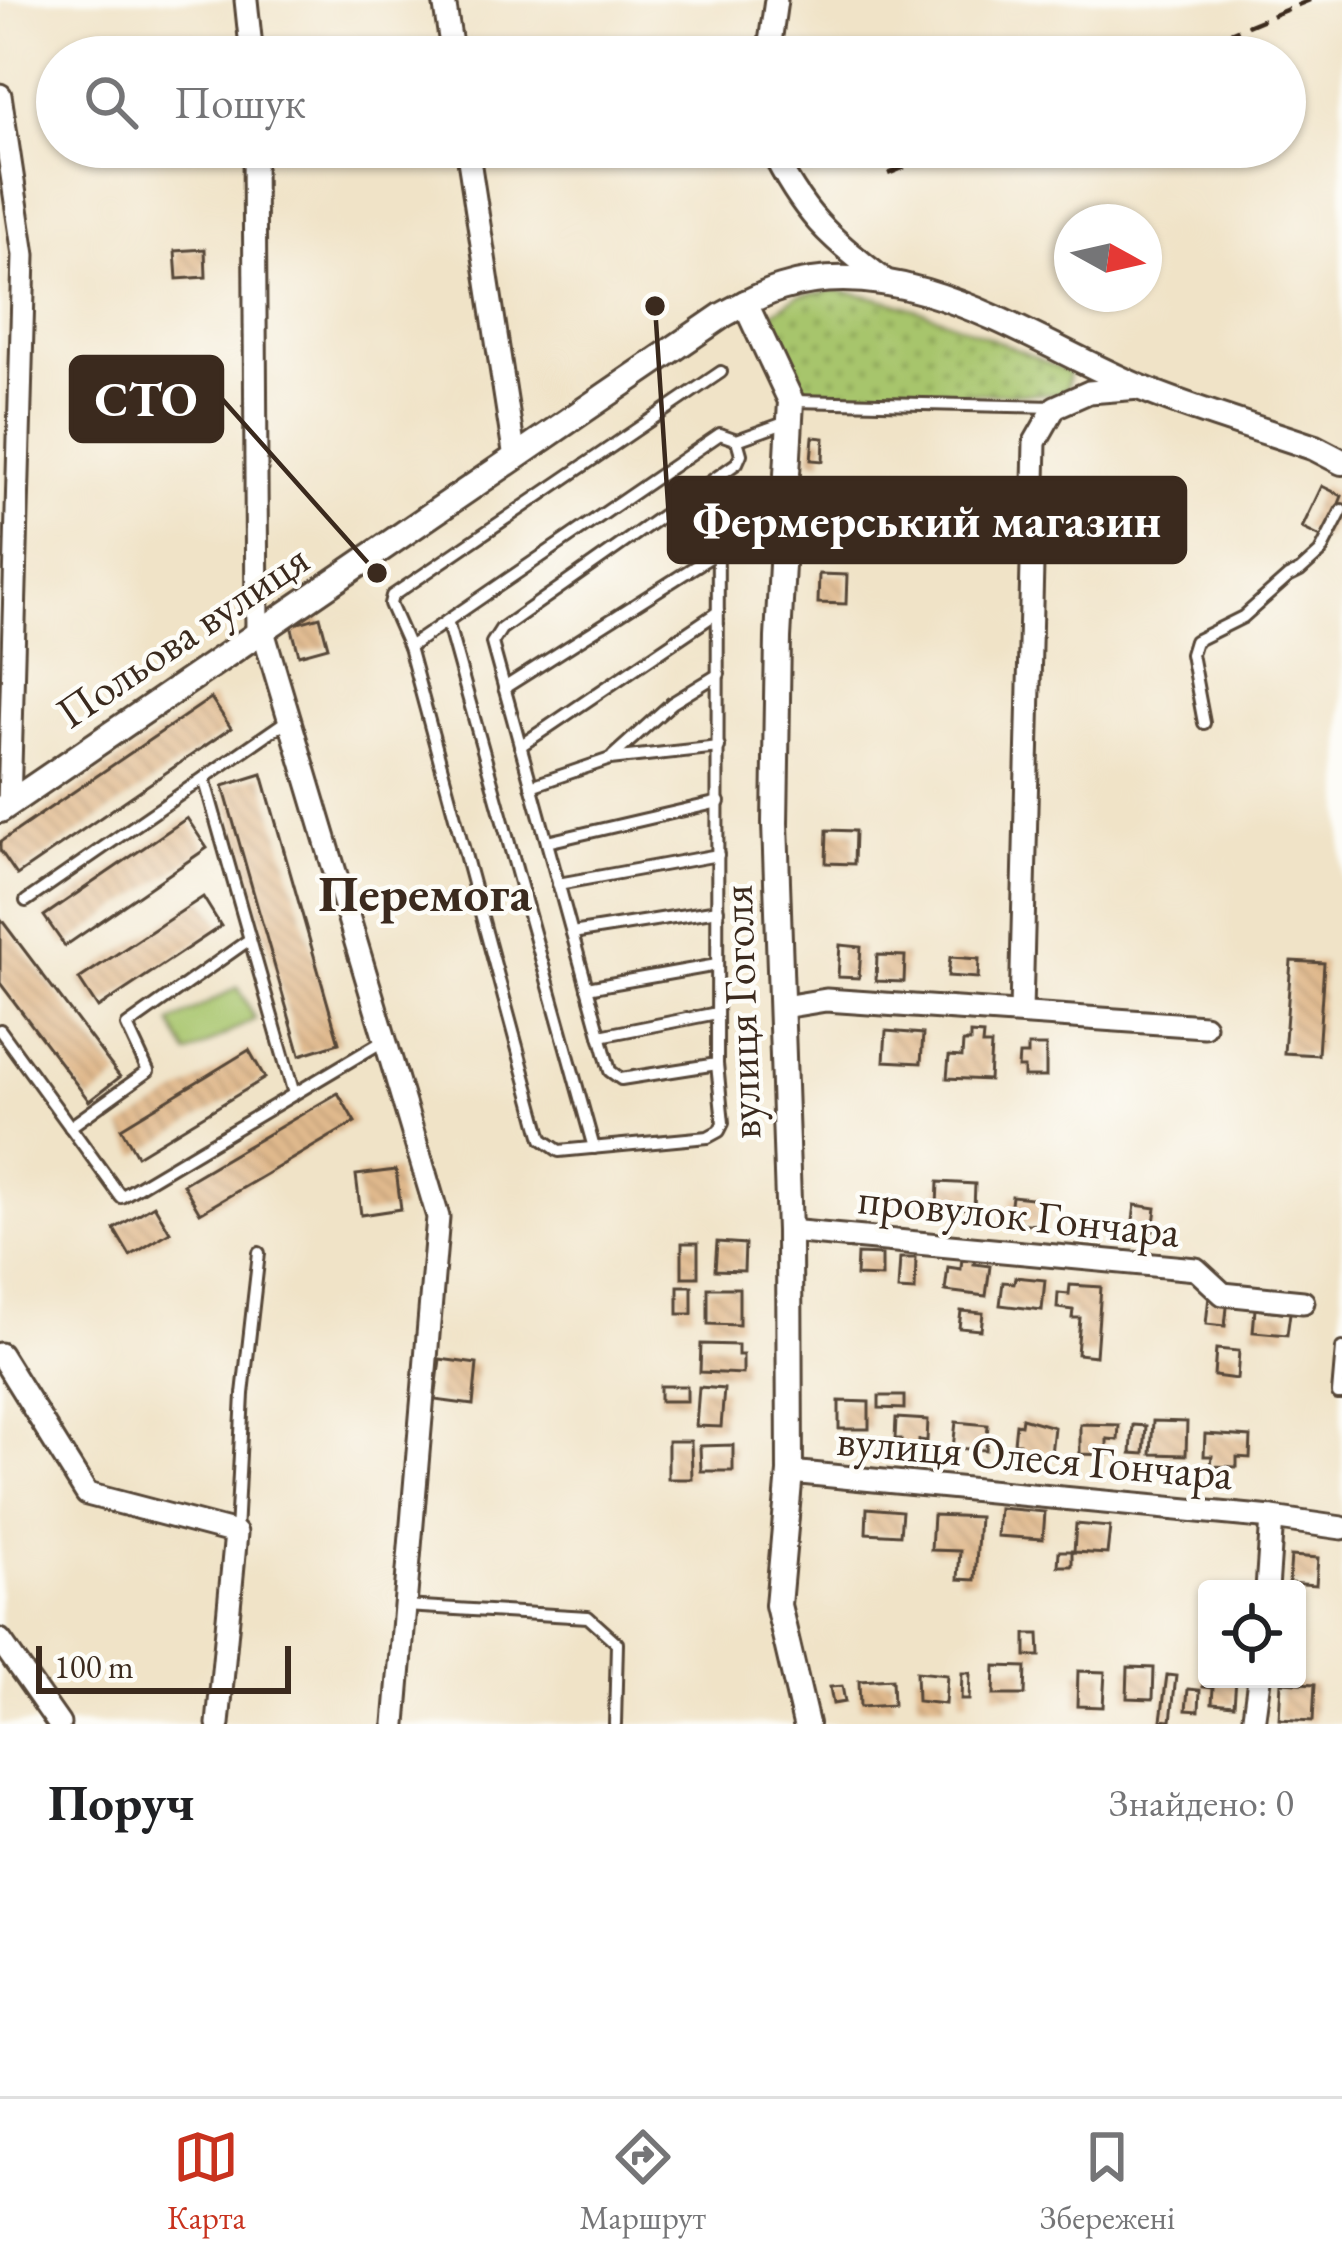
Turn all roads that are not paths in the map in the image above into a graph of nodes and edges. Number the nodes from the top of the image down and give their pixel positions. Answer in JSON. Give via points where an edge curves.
{"nodes":[{"id":1,"x":246,"y":0,"type":"edge"},
{"id":2,"x":444,"y":0,"type":"edge"},
{"id":3,"x":776,"y":0,"type":"edge"},
{"id":4,"x":250,"y":36,"type":"edge"},
{"id":5,"x":450,"y":36,"type":"edge"},
{"id":6,"x":771,"y":36,"type":"edge"},
{"id":7,"x":0,"y":95,"type":"edge"},
{"id":8,"x":254,"y":168,"type":"edge"},
{"id":9,"x":469,"y":168,"type":"edge"},
{"id":10,"x":780,"y":168,"type":"edge"},
{"id":11,"x":886,"y":281,"type":"junction"},
{"id":12,"x":745,"y":303,"type":"junction"},
{"id":13,"x":721,"y":372,"type":"dead end"},
{"id":14,"x":1140,"y":388,"type":"junction"},
{"id":15,"x":1055,"y":407,"type":"junction"},
{"id":16,"x":790,"y":411,"type":"junction"},
{"id":17,"x":737,"y":440,"type":"junction"},
{"id":18,"x":515,"y":458,"type":"junction"},
{"id":19,"x":1342,"y":462,"type":"edge"},
{"id":20,"x":718,"y":476,"type":"junction"},
{"id":21,"x":1342,"y":510,"type":"edge"},
{"id":22,"x":718,"y":552,"type":"junction"},
{"id":23,"x":718,"y":612,"type":"junction"},
{"id":24,"x":447,"y":621,"type":"junction"},
{"id":25,"x":260,"y":633,"type":"junction"},
{"id":26,"x":409,"y":646,"type":"junction"},
{"id":27,"x":719,"y":674,"type":"junction"},
{"id":28,"x":505,"y":688,"type":"junction"},
{"id":29,"x":289,"y":719,"type":"junction"},
{"id":30,"x":1204,"y":723,"type":"dead end"},
{"id":31,"x":520,"y":746,"type":"junction"},
{"id":32,"x":718,"y":747,"type":"junction"},
{"id":33,"x":610,"y":759,"type":"junction"},
{"id":34,"x":204,"y":778,"type":"junction"},
{"id":35,"x":532,"y":786,"type":"junction"},
{"id":36,"x":718,"y":802,"type":"junction"},
{"id":37,"x":4,"y":808,"type":"edge"},
{"id":38,"x":547,"y":842,"type":"junction"},
{"id":39,"x":718,"y":855,"type":"junction"},
{"id":40,"x":559,"y":884,"type":"junction"},
{"id":41,"x":26,"y":901,"type":"dead end"},
{"id":42,"x":718,"y":910,"type":"junction"},
{"id":43,"x":572,"y":933,"type":"junction"},
{"id":44,"x":250,"y":939,"type":"junction"},
{"id":45,"x":717,"y":965,"type":"junction"},
{"id":46,"x":587,"y":988,"type":"junction"},
{"id":47,"x":783,"y":1007,"type":"junction"},
{"id":48,"x":1021,"y":1012,"type":"junction"},
{"id":49,"x":717,"y":1013,"type":"junction"},
{"id":50,"x":1204,"y":1026,"type":"dead end"},
{"id":51,"x":0,"y":1030,"type":"edge"},
{"id":52,"x":601,"y":1036,"type":"junction"},
{"id":53,"x":385,"y":1040,"type":"junction"},
{"id":54,"x":716,"y":1064,"type":"junction"},
{"id":55,"x":294,"y":1094,"type":"junction"},
{"id":56,"x":70,"y":1126,"type":"junction"},
{"id":57,"x":594,"y":1148,"type":"junction"},
{"id":58,"x":789,"y":1231,"type":"junction"},
{"id":59,"x":259,"y":1252,"type":"dead end"},
{"id":60,"x":1303,"y":1302,"type":"dead end"},
{"id":61,"x":1342,"y":1348,"type":"edge"},
{"id":62,"x":0,"y":1354,"type":"edge"},
{"id":63,"x":1342,"y":1394,"type":"edge"},
{"id":64,"x":790,"y":1472,"type":"junction"},
{"id":65,"x":1273,"y":1518,"type":"junction"},
{"id":66,"x":1342,"y":1528,"type":"edge"},
{"id":67,"x":236,"y":1533,"type":"junction"},
{"id":68,"x":1268,"y":1580,"type":"edge"},
{"id":69,"x":405,"y":1606,"type":"junction"},
{"id":70,"x":0,"y":1640,"type":"edge"},
{"id":71,"x":1258,"y":1688,"type":"edge"},
{"id":72,"x":59,"y":1724,"type":"edge"},
{"id":73,"x":218,"y":1724,"type":"edge"},
{"id":74,"x":395,"y":1724,"type":"edge"},
{"id":75,"x":616,"y":1724,"type":"edge"},
{"id":76,"x":806,"y":1724,"type":"edge"},
{"id":77,"x":1253,"y":1724,"type":"edge"}],
"edges":[{"from":1,"to":4,"type":"street"},
{"from":2,"to":5,"type":"street"},
{"from":3,"to":6,"type":"street"},
{"from":7,"to":37,"type":"street","via":[[24,254]]},
{"from":8,"to":25,"type":"street"},
{"from":9,"to":18,"type":"street"},
{"from":10,"to":11,"type":"street","via":[[832,240]]},
{"from":11,"to":12,"type":"street","name":"Польова вулиця","via":[[815,280]]},
{"from":11,"to":14,"type":"street","name":"Польова вулиця","via":[[979,313]]},
{"from":12,"to":16,"type":"street","name":"вулиця Гоголя"},
{"from":12,"to":18,"type":"street","name":"Польова вулиця"},
{"from":13,"to":26,"type":"lane","via":[[392,596]]},
{"from":14,"to":15,"type":"street","via":[[1089,392]]},
{"from":14,"to":19,"type":"street","name":"Польова вулиця"},
{"from":15,"to":16,"type":"lane"},
{"from":15,"to":48,"type":"street","via":[[1035,442]]},
{"from":16,"to":17,"type":"lane"},
{"from":16,"to":47,"type":"street","name":"вулиця Гоголя","via":[[775,823]]},
{"from":17,"to":20,"type":"lane","via":[[737,463]]},
{"from":17,"to":24,"type":"lane","via":[[720,434]]},
{"from":18,"to":25,"type":"street","name":"Польова вулиця"},
{"from":20,"to":22,"type":"lane"},
{"from":20,"to":28,"type":"lane","via":[[495,634]]},
{"from":21,"to":30,"type":"lane","via":[[1320,553],[1300,571],[1243,617],[1195,641]]},
{"from":22,"to":23,"type":"lane"},
{"from":22,"to":28,"type":"lane"},
{"from":23,"to":27,"type":"lane"},
{"from":23,"to":31,"type":"lane"},
{"from":24,"to":26,"type":"lane"},
{"from":24,"to":57,"type":"lane"},
{"from":25,"to":29,"type":"street"},
{"from":25,"to":37,"type":"street","name":"Польова вулиця"},
{"from":26,"to":57,"type":"lane","via":[[542,1139],[559,1151]]},
{"from":27,"to":32,"type":"lane"},
{"from":27,"to":33,"type":"lane","via":[[672,703]]},
{"from":28,"to":31,"type":"lane"},
{"from":29,"to":34,"type":"lane"},
{"from":29,"to":53,"type":"street"},
{"from":31,"to":35,"type":"lane"},
{"from":32,"to":33,"type":"lane"},
{"from":32,"to":36,"type":"lane"},
{"from":33,"to":35,"type":"lane"},
{"from":34,"to":41,"type":"lane"},
{"from":34,"to":44,"type":"lane"},
{"from":35,"to":38,"type":"lane"},
{"from":36,"to":38,"type":"lane"},
{"from":36,"to":39,"type":"lane"},
{"from":38,"to":40,"type":"lane"},
{"from":39,"to":40,"type":"lane"},
{"from":39,"to":42,"type":"lane"},
{"from":40,"to":43,"type":"lane"},
{"from":42,"to":43,"type":"lane"},
{"from":42,"to":45,"type":"lane"},
{"from":43,"to":46,"type":"lane"},
{"from":44,"to":55,"type":"lane"},
{"from":44,"to":56,"type":"lane","via":[[127,1025],[148,1071]]},
{"from":45,"to":46,"type":"lane"},
{"from":45,"to":49,"type":"lane"},
{"from":46,"to":52,"type":"lane"},
{"from":47,"to":48,"type":"street","via":[[826,1000]]},
{"from":47,"to":58,"type":"street","name":"вулиця Гоголя"},
{"from":48,"to":50,"type":"street"},
{"from":49,"to":52,"type":"lane"},
{"from":49,"to":54,"type":"lane"},
{"from":51,"to":56,"type":"lane"},
{"from":52,"to":54,"type":"lane","via":[[610,1070],[621,1079]]},
{"from":53,"to":55,"type":"lane"},
{"from":53,"to":69,"type":"street","via":[[438,1217]]},
{"from":54,"to":57,"type":"lane","via":[[719,1131]]},
{"from":55,"to":56,"type":"lane","via":[[121,1196]]},
{"from":58,"to":60,"type":"street","name":"провулок Гончара","via":[[1196,1269],[1223,1294]]},
{"from":58,"to":64,"type":"street","name":"вулиця Гоголя"},
{"from":59,"to":67,"type":"lane"},
{"from":61,"to":63,"type":"lane"},
{"from":62,"to":67,"type":"street","via":[[87,1494]]},
{"from":64,"to":65,"type":"street","name":"вулиця Олеся Гончара"},
{"from":64,"to":76,"type":"street","name":"вулиця Гоголя","via":[[778,1605]]},
{"from":65,"to":66,"type":"street","name":"вулиця Олеся Гончара"},
{"from":65,"to":68,"type":"street","name":"вулиця Олеся Гончара"},
{"from":67,"to":73,"type":"street"},
{"from":69,"to":74,"type":"street"},
{"from":69,"to":75,"type":"lane","via":[[588,1618],[617,1643]]},
{"from":70,"to":72,"type":"street"},
{"from":71,"to":77,"type":"street"}]}
